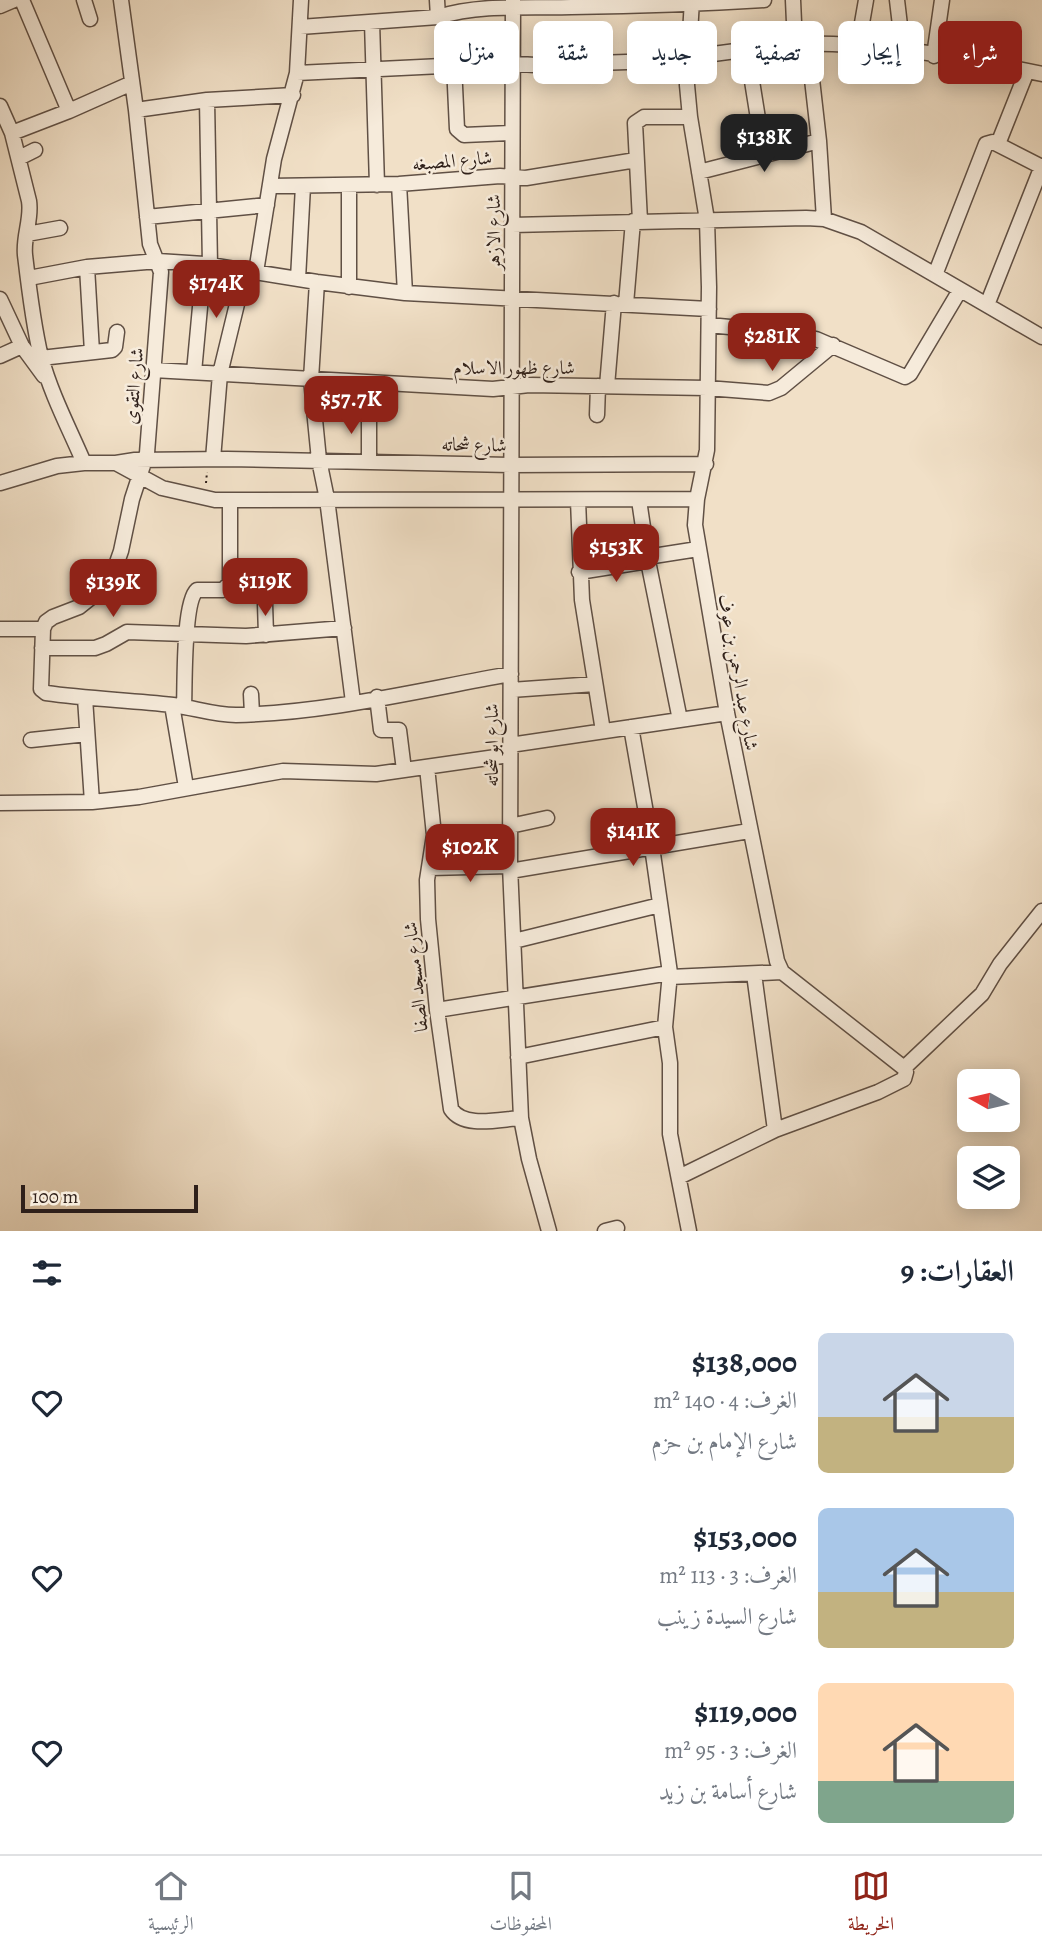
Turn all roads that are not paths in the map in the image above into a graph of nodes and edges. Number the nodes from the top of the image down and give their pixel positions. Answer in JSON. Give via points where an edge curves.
{"nodes":[{"id":1,"x":15,"y":0,"type":"edge"},
{"id":2,"x":22,"y":0,"type":"edge"},
{"id":3,"x":84,"y":0,"type":"edge"},
{"id":4,"x":121,"y":0,"type":"edge"},
{"id":5,"x":301,"y":0,"type":"edge"},
{"id":6,"x":437,"y":0,"type":"edge"},
{"id":7,"x":764,"y":0,"type":"edge"},
{"id":8,"x":793,"y":0,"type":"edge"},
{"id":9,"x":866,"y":0,"type":"edge"},
{"id":10,"x":897,"y":0,"type":"edge"},
{"id":11,"x":942,"y":0,"type":"edge"},
{"id":12,"x":691,"y":2,"type":"edge"},
{"id":13,"x":513,"y":4,"type":"edge"},
{"id":14,"x":567,"y":4,"type":"edge"},
{"id":15,"x":0,"y":6,"type":"edge"},
{"id":16,"x":438,"y":18,"type":"junction"},
{"id":17,"x":90,"y":19,"type":"dead end"},
{"id":18,"x":690,"y":21,"type":"edge"},
{"id":19,"x":797,"y":21,"type":"edge"},
{"id":20,"x":862,"y":21,"type":"edge"},
{"id":21,"x":899,"y":21,"type":"edge"},
{"id":22,"x":372,"y":22,"type":"junction"},
{"id":23,"x":300,"y":27,"type":"junction"},
{"id":24,"x":924,"y":54,"type":"edge"},
{"id":25,"x":934,"y":56,"type":"junction"},
{"id":26,"x":627,"y":61,"type":"edge"},
{"id":27,"x":519,"y":64,"type":"edge"},
{"id":28,"x":434,"y":66,"type":"edge"},
{"id":29,"x":374,"y":69,"type":"junction"},
{"id":30,"x":1027,"y":71,"type":"junction"},
{"id":31,"x":297,"y":74,"type":"junction"},
{"id":32,"x":1042,"y":74,"type":"edge"},
{"id":33,"x":132,"y":83,"type":"junction"},
{"id":34,"x":455,"y":84,"type":"edge"},
{"id":35,"x":513,"y":84,"type":"edge"},
{"id":36,"x":689,"y":84,"type":"edge"},
{"id":37,"x":752,"y":84,"type":"edge"},
{"id":38,"x":809,"y":84,"type":"edge"},
{"id":39,"x":293,"y":95,"type":"junction"},
{"id":40,"x":207,"y":100,"type":"junction"},
{"id":41,"x":0,"y":106,"type":"edge"},
{"id":42,"x":136,"y":110,"type":"junction"},
{"id":43,"x":69,"y":111,"type":"junction"},
{"id":44,"x":690,"y":117,"type":"junction"},
{"id":45,"x":12,"y":133,"type":"junction"},
{"id":46,"x":512,"y":133,"type":"junction"},
{"id":47,"x":819,"y":141,"type":"junction"},
{"id":48,"x":998,"y":144,"type":"junction"},
{"id":49,"x":35,"y":150,"type":"dead end"},
{"id":50,"x":764,"y":156,"type":"junction"},
{"id":51,"x":19,"y":158,"type":"junction"},
{"id":52,"x":636,"y":160,"type":"junction"},
{"id":53,"x":1042,"y":168,"type":"edge"},
{"id":54,"x":699,"y":172,"type":"junction"},
{"id":55,"x":512,"y":176,"type":"junction"},
{"id":56,"x":399,"y":184,"type":"junction"},
{"id":57,"x":349,"y":185,"type":"junction"},
{"id":58,"x":377,"y":185,"type":"junction"},
{"id":59,"x":270,"y":186,"type":"junction"},
{"id":60,"x":303,"y":186,"type":"junction"},
{"id":61,"x":267,"y":205,"type":"junction"},
{"id":62,"x":207,"y":212,"type":"junction"},
{"id":63,"x":147,"y":217,"type":"junction"},
{"id":64,"x":824,"y":219,"type":"junction"},
{"id":65,"x":707,"y":220,"type":"junction"},
{"id":66,"x":637,"y":221,"type":"junction"},
{"id":67,"x":512,"y":225,"type":"junction"},
{"id":68,"x":60,"y":228,"type":"dead end"},
{"id":69,"x":27,"y":234,"type":"junction"},
{"id":70,"x":158,"y":261,"type":"junction"},
{"id":71,"x":207,"y":265,"type":"junction"},
{"id":72,"x":88,"y":267,"type":"junction"},
{"id":73,"x":250,"y":272,"type":"junction"},
{"id":74,"x":935,"y":275,"type":"junction"},
{"id":75,"x":29,"y":278,"type":"junction"},
{"id":76,"x":298,"y":279,"type":"junction"},
{"id":77,"x":317,"y":282,"type":"junction"},
{"id":78,"x":349,"y":287,"type":"junction"},
{"id":79,"x":960,"y":290,"type":"junction"},
{"id":80,"x":405,"y":293,"type":"junction"},
{"id":81,"x":513,"y":297,"type":"junction"},
{"id":82,"x":0,"y":299,"type":"edge"},
{"id":83,"x":620,"y":303,"type":"junction"},
{"id":84,"x":987,"y":305,"type":"junction"},
{"id":85,"x":709,"y":309,"type":"junction"},
{"id":86,"x":709,"y":325,"type":"junction"},
{"id":87,"x":117,"y":332,"type":"dead end"},
{"id":88,"x":1042,"y":337,"type":"edge"},
{"id":89,"x":833,"y":345,"type":"junction"},
{"id":90,"x":22,"y":346,"type":"junction"},
{"id":91,"x":92,"y":352,"type":"junction"},
{"id":92,"x":0,"y":356,"type":"edge"},
{"id":93,"x":41,"y":358,"type":"junction"},
{"id":94,"x":153,"y":370,"type":"junction"},
{"id":95,"x":194,"y":372,"type":"junction"},
{"id":96,"x":220,"y":374,"type":"junction"},
{"id":97,"x":311,"y":379,"type":"junction"},
{"id":98,"x":50,"y":383,"type":"junction"},
{"id":99,"x":602,"y":386,"type":"junction"},
{"id":100,"x":512,"y":387,"type":"junction"},
{"id":101,"x":707,"y":388,"type":"junction"},
{"id":102,"x":369,"y":410,"type":"dead end"},
{"id":103,"x":597,"y":415,"type":"dead end"},
{"id":104,"x":220,"y":459,"type":"junction"},
{"id":105,"x":145,"y":460,"type":"junction"},
{"id":106,"x":319,"y":460,"type":"junction"},
{"id":107,"x":369,"y":461,"type":"junction"},
{"id":108,"x":84,"y":463,"type":"junction"},
{"id":109,"x":116,"y":463,"type":"junction"},
{"id":110,"x":706,"y":464,"type":"junction"},
{"id":111,"x":511,"y":465,"type":"junction"},
{"id":112,"x":139,"y":477,"type":"junction"},
{"id":113,"x":0,"y":484,"type":"edge"},
{"id":114,"x":327,"y":499,"type":"junction"},
{"id":115,"x":697,"y":499,"type":"junction"},
{"id":116,"x":230,"y":500,"type":"junction"},
{"id":117,"x":510,"y":500,"type":"junction"},
{"id":118,"x":578,"y":500,"type":"junction"},
{"id":119,"x":639,"y":500,"type":"junction"},
{"id":120,"x":698,"y":549,"type":"junction"},
{"id":121,"x":648,"y":559,"type":"junction"},
{"id":122,"x":264,"y":572,"type":"dead end"},
{"id":123,"x":579,"y":572,"type":"junction"},
{"id":124,"x":344,"y":628,"type":"junction"},
{"id":125,"x":0,"y":629,"type":"edge"},
{"id":126,"x":43,"y":629,"type":"junction"},
{"id":127,"x":186,"y":634,"type":"junction"},
{"id":128,"x":266,"y":635,"type":"junction"},
{"id":129,"x":42,"y":648,"type":"junction"},
{"id":130,"x":511,"y":674,"type":"junction"},
{"id":131,"x":595,"y":684,"type":"junction"},
{"id":132,"x":511,"y":690,"type":"junction"},
{"id":133,"x":251,"y":694,"type":"dead end"},
{"id":134,"x":377,"y":697,"type":"junction"},
{"id":135,"x":85,"y":698,"type":"junction"},
{"id":136,"x":353,"y":702,"type":"junction"},
{"id":137,"x":178,"y":706,"type":"junction"},
{"id":138,"x":252,"y":713,"type":"junction"},
{"id":139,"x":727,"y":713,"type":"junction"},
{"id":140,"x":680,"y":720,"type":"junction"},
{"id":141,"x":631,"y":727,"type":"junction"},
{"id":142,"x":603,"y":731,"type":"junction"},
{"id":143,"x":87,"y":734,"type":"junction"},
{"id":144,"x":31,"y":740,"type":"dead end"},
{"id":145,"x":510,"y":750,"type":"junction"},
{"id":146,"x":428,"y":767,"type":"junction"},
{"id":147,"x":404,"y":770,"type":"junction"},
{"id":148,"x":186,"y":787,"type":"junction"},
{"id":149,"x":92,"y":802,"type":"junction"},
{"id":150,"x":0,"y":803,"type":"edge"},
{"id":151,"x":547,"y":818,"type":"dead end"},
{"id":152,"x":510,"y":825,"type":"junction"},
{"id":153,"x":750,"y":831,"type":"junction"},
{"id":154,"x":652,"y":847,"type":"junction"},
{"id":155,"x":429,"y":867,"type":"junction"},
{"id":156,"x":510,"y":868,"type":"junction"},
{"id":157,"x":660,"y":905,"type":"junction"},
{"id":158,"x":1042,"y":911,"type":"edge"},
{"id":159,"x":514,"y":941,"type":"junction"},
{"id":160,"x":782,"y":972,"type":"junction"},
{"id":161,"x":754,"y":974,"type":"junction"},
{"id":162,"x":670,"y":975,"type":"junction"},
{"id":163,"x":517,"y":999,"type":"junction"},
{"id":164,"x":437,"y":1010,"type":"junction"},
{"id":165,"x":665,"y":1027,"type":"junction"},
{"id":166,"x":518,"y":1057,"type":"junction"},
{"id":167,"x":904,"y":1068,"type":"junction"},
{"id":168,"x":521,"y":1118,"type":"junction"},
{"id":169,"x":775,"y":1130,"type":"junction"},
{"id":170,"x":679,"y":1177,"type":"junction"},
{"id":171,"x":549,"y":1231,"type":"edge"},
{"id":172,"x":688,"y":1231,"type":"edge"}],
"edges":[{"from":1,"to":15,"type":"street"},
{"from":2,"to":43,"type":"street"},
{"from":3,"to":17,"type":"street"},
{"from":4,"to":33,"type":"street","name":"شارع التقوى"},
{"from":5,"to":23,"type":"street"},
{"from":6,"to":16,"type":"street"},
{"from":7,"to":12,"type":"street"},
{"from":8,"to":19,"type":"street"},
{"from":9,"to":20,"type":"street"},
{"from":10,"to":21,"type":"street"},
{"from":11,"to":25,"type":"street"},
{"from":12,"to":14,"type":"street"},
{"from":12,"to":18,"type":"street"},
{"from":13,"to":14,"type":"street"},
{"from":13,"to":16,"type":"street","via":[[456,11]]},
{"from":16,"to":22,"type":"street"},
{"from":22,"to":23,"type":"street"},
{"from":22,"to":29,"type":"street"},
{"from":23,"to":31,"type":"street"},
{"from":24,"to":25,"type":"street"},
{"from":25,"to":30,"type":"street"},
{"from":26,"to":27,"type":"street"},
{"from":28,"to":29,"type":"street"},
{"from":29,"to":31,"type":"street"},
{"from":29,"to":58,"type":"street"},
{"from":30,"to":32,"type":"street"},
{"from":30,"to":48,"type":"street"},
{"from":31,"to":39,"type":"street"},
{"from":33,"to":42,"type":"street","name":"شارع التقوى"},
{"from":33,"to":43,"type":"street"},
{"from":34,"to":46,"type":"street","via":[[460,133]]},
{"from":35,"to":46,"type":"street","name":"شارع الازهر"},
{"from":36,"to":44,"type":"street"},
{"from":37,"to":50,"type":"street"},
{"from":38,"to":47,"type":"street"},
{"from":39,"to":40,"type":"street"},
{"from":39,"to":59,"type":"street"},
{"from":40,"to":42,"type":"street"},
{"from":40,"to":62,"type":"street"},
{"from":41,"to":45,"type":"street"},
{"from":42,"to":63,"type":"street","name":"شارع التقوى"},
{"from":43,"to":45,"type":"street"},
{"from":44,"to":52,"type":"street","via":[[638,120],[634,126]]},
{"from":44,"to":54,"type":"street"},
{"from":45,"to":51,"type":"street"},
{"from":46,"to":55,"type":"street","name":"شارع الازهر"},
{"from":47,"to":50,"type":"street"},
{"from":47,"to":64,"type":"street"},
{"from":48,"to":53,"type":"street"},
{"from":48,"to":74,"type":"street","via":[[985,146]]},
{"from":49,"to":51,"type":"street"},
{"from":50,"to":54,"type":"street"},
{"from":51,"to":69,"type":"street","via":[[30,206]]},
{"from":52,"to":55,"type":"street","name":"شارع المصبغه","via":[[526,178]]},
{"from":52,"to":66,"type":"street"},
{"from":53,"to":84,"type":"street"},
{"from":54,"to":65,"type":"street"},
{"from":55,"to":56,"type":"street","name":"شارع المصبغه"},
{"from":55,"to":67,"type":"street","name":"شارع الازهر"},
{"from":56,"to":58,"type":"street","name":"شارع المصبغه"},
{"from":56,"to":80,"type":"street"},
{"from":57,"to":58,"type":"street","name":"شارع المصبغه"},
{"from":57,"to":60,"type":"street","name":"شارع المصبغه"},
{"from":57,"to":78,"type":"street"},
{"from":59,"to":60,"type":"street","name":"شارع المصبغه"},
{"from":59,"to":61,"type":"street"},
{"from":60,"to":76,"type":"street"},
{"from":61,"to":62,"type":"street"},
{"from":61,"to":73,"type":"street"},
{"from":62,"to":63,"type":"street"},
{"from":62,"to":71,"type":"street"},
{"from":63,"to":70,"type":"street","name":"شارع التقوى","via":[[150,244]]},
{"from":64,"to":65,"type":"street"},
{"from":64,"to":74,"type":"street","via":[[861,232]]},
{"from":65,"to":66,"type":"street"},
{"from":65,"to":85,"type":"street","name":"شارع عبد الرحمن بن عوف"},
{"from":66,"to":67,"type":"street"},
{"from":66,"to":83,"type":"street"},
{"from":67,"to":81,"type":"street","name":"شارع الازهر"},
{"from":68,"to":69,"type":"street"},
{"from":69,"to":75,"type":"street"},
{"from":70,"to":71,"type":"street"},
{"from":70,"to":72,"type":"street"},
{"from":70,"to":94,"type":"street","name":"شارع التقوى","via":[[161,278]]},
{"from":71,"to":73,"type":"street"},
{"from":71,"to":95,"type":"street"},
{"from":72,"to":75,"type":"street"},
{"from":72,"to":91,"type":"street"},
{"from":73,"to":76,"type":"street"},
{"from":73,"to":96,"type":"street"},
{"from":74,"to":79,"type":"street"},
{"from":75,"to":93,"type":"street"},
{"from":76,"to":77,"type":"street"},
{"from":77,"to":78,"type":"street"},
{"from":77,"to":97,"type":"street"},
{"from":78,"to":80,"type":"street"},
{"from":79,"to":84,"type":"street"},
{"from":79,"to":89,"type":"street","via":[[905,377]]},
{"from":80,"to":81,"type":"street"},
{"from":81,"to":83,"type":"street"},
{"from":81,"to":100,"type":"street","name":"شارع الازهر"},
{"from":82,"to":90,"type":"street"},
{"from":83,"to":85,"type":"street"},
{"from":83,"to":99,"type":"street"},
{"from":84,"to":88,"type":"street"},
{"from":85,"to":86,"type":"street","name":"شارع عبد الرحمن بن عوف"},
{"from":86,"to":89,"type":"street","via":[[799,335]]},
{"from":86,"to":101,"type":"street","name":"شارع عبد الرحمن بن عوف"},
{"from":87,"to":91,"type":"street","via":[[114,349]]},
{"from":89,"to":101,"type":"street","name":"شارع ظهور الاسلام","via":[[775,391]]},
{"from":90,"to":92,"type":"street"},
{"from":90,"to":98,"type":"street"},
{"from":91,"to":93,"type":"street"},
{"from":93,"to":98,"type":"street"},
{"from":94,"to":95,"type":"street","name":"شارع ظهور الاسلام"},
{"from":94,"to":105,"type":"street","name":"شارع التقوى"},
{"from":95,"to":96,"type":"street","name":"شارع ظهور الاسلام"},
{"from":96,"to":97,"type":"street","name":"شارع ظهور الاسلام"},
{"from":96,"to":104,"type":"street"},
{"from":97,"to":100,"type":"street","name":"شارع ظهور الاسلام"},
{"from":97,"to":106,"type":"street"},
{"from":98,"to":108,"type":"street"},
{"from":99,"to":100,"type":"street","name":"شارع ظهور الاسلام"},
{"from":99,"to":101,"type":"street","name":"شارع ظهور الاسلام"},
{"from":99,"to":103,"type":"street"},
{"from":100,"to":111,"type":"street","name":"شارع الازهر"},
{"from":101,"to":110,"type":"street","name":"شارع عبد الرحمن بن عوف"},
{"from":102,"to":107,"type":"street"},
{"from":104,"to":105,"type":"street","name":"شارع شحاته"},
{"from":104,"to":106,"type":"street","name":"شارع شحاته"},
{"from":105,"to":109,"type":"street","name":"شارع شحاته"},
{"from":105,"to":112,"type":"street","name":"شارع التقوى"},
{"from":106,"to":107,"type":"street","name":"شارع شحاته"},
{"from":106,"to":114,"type":"street"},
{"from":107,"to":111,"type":"street","name":"شارع شحاته"},
{"from":108,"to":109,"type":"street","name":"شارع شحاته"},
{"from":108,"to":113,"type":"street","name":"شارع شحاته","via":[[44,469]]},
{"from":109,"to":112,"type":"street"},
{"from":110,"to":111,"type":"street","name":"شارع شحاته"},
{"from":110,"to":115,"type":"street","name":"شارع عبد الرحمن بن عوف"},
{"from":111,"to":117,"type":"street","name":"شارع ابو شحاته"},
{"from":112,"to":116,"type":"street","via":[[178,493]]},
{"from":112,"to":126,"type":"street","name":"شارع التقوى","via":[[121,551],[104,587],[79,607],[52,617]]},
{"from":114,"to":116,"type":"street"},
{"from":114,"to":117,"type":"street"},
{"from":114,"to":124,"type":"street"},
{"from":115,"to":119,"type":"street"},
{"from":115,"to":120,"type":"street","name":"شارع عبد الرحمن بن عوف"},
{"from":116,"to":127,"type":"street","via":[[230,583],[223,590],[194,591]]},
{"from":117,"to":118,"type":"street"},
{"from":117,"to":130,"type":"street","name":"شارع ابو شحاته"},
{"from":118,"to":119,"type":"street"},
{"from":118,"to":123,"type":"street"},
{"from":119,"to":121,"type":"street"},
{"from":120,"to":121,"type":"street"},
{"from":120,"to":139,"type":"street","name":"شارع عبد الرحمن بن عوف"},
{"from":121,"to":123,"type":"street"},
{"from":121,"to":140,"type":"street"},
{"from":122,"to":128,"type":"street"},
{"from":123,"to":131,"type":"street"},
{"from":124,"to":128,"type":"street"},
{"from":124,"to":136,"type":"street"},
{"from":125,"to":126,"type":"street"},
{"from":126,"to":129,"type":"street"},
{"from":127,"to":128,"type":"street"},
{"from":127,"to":129,"type":"street","via":[[127,632],[94,648]]},
{"from":127,"to":137,"type":"street"},
{"from":129,"to":135,"type":"street","via":[[41,687],[46,693]]},
{"from":130,"to":132,"type":"street","name":"شارع ابو شحاته"},
{"from":130,"to":134,"type":"street"},
{"from":131,"to":132,"type":"street"},
{"from":131,"to":142,"type":"street"},
{"from":132,"to":145,"type":"street","name":"شارع ابو شحاته"},
{"from":133,"to":138,"type":"street"},
{"from":134,"to":136,"type":"street"},
{"from":134,"to":147,"type":"street","via":[[380,730],[399,730]]},
{"from":135,"to":137,"type":"street"},
{"from":135,"to":143,"type":"street"},
{"from":136,"to":138,"type":"street"},
{"from":137,"to":138,"type":"street","via":[[211,714]]},
{"from":137,"to":148,"type":"street"},
{"from":139,"to":140,"type":"street"},
{"from":139,"to":153,"type":"street","name":"شارع عبد الرحمن بن عوف"},
{"from":140,"to":141,"type":"street"},
{"from":141,"to":142,"type":"street"},
{"from":141,"to":154,"type":"street"},
{"from":142,"to":145,"type":"street"},
{"from":143,"to":144,"type":"street"},
{"from":143,"to":149,"type":"street"},
{"from":145,"to":146,"type":"street"},
{"from":145,"to":152,"type":"street","name":"شارع ابو شحاته"},
{"from":146,"to":147,"type":"street"},
{"from":146,"to":155,"type":"street","name":"شارع مسجد الصفا","via":[[434,835]]},
{"from":147,"to":148,"type":"street","via":[[353,775],[283,771]]},
{"from":148,"to":149,"type":"street"},
{"from":149,"to":150,"type":"street"},
{"from":151,"to":152,"type":"street"},
{"from":152,"to":156,"type":"street","name":"شارع ابو شحاته"},
{"from":153,"to":154,"type":"street"},
{"from":153,"to":160,"type":"street","name":"شارع عبد الرحمن بن عوف"},
{"from":154,"to":156,"type":"street"},
{"from":154,"to":157,"type":"street"},
{"from":155,"to":156,"type":"street"},
{"from":155,"to":164,"type":"street","name":"شارع مسجد الصفا","via":[[427,906]]},
{"from":156,"to":159,"type":"street","name":"شارع ابو شحاته"},
{"from":157,"to":159,"type":"street"},
{"from":157,"to":162,"type":"street"},
{"from":158,"to":167,"type":"street","via":[[982,994]]},
{"from":159,"to":163,"type":"street","name":"شارع ابو شحاته"},
{"from":160,"to":161,"type":"street"},
{"from":160,"to":167,"type":"street"},
{"from":161,"to":162,"type":"street"},
{"from":161,"to":169,"type":"street"},
{"from":162,"to":163,"type":"street"},
{"from":162,"to":165,"type":"street"},
{"from":163,"to":164,"type":"street"},
{"from":163,"to":166,"type":"street","name":"شارع ابو شحاته"},
{"from":164,"to":168,"type":"street","name":"شارع مسجد الصفا","via":[[453,1113],[466,1121]]},
{"from":165,"to":166,"type":"street"},
{"from":165,"to":170,"type":"street","via":[[670,1135]]},
{"from":166,"to":168,"type":"street","name":"شارع ابو شحاته"},
{"from":167,"to":169,"type":"street","via":[[904,1079],[878,1092]]},
{"from":168,"to":171,"type":"street","name":"شارع ابو شحاته"},
{"from":169,"to":170,"type":"street"},
{"from":170,"to":172,"type":"street"}]}
